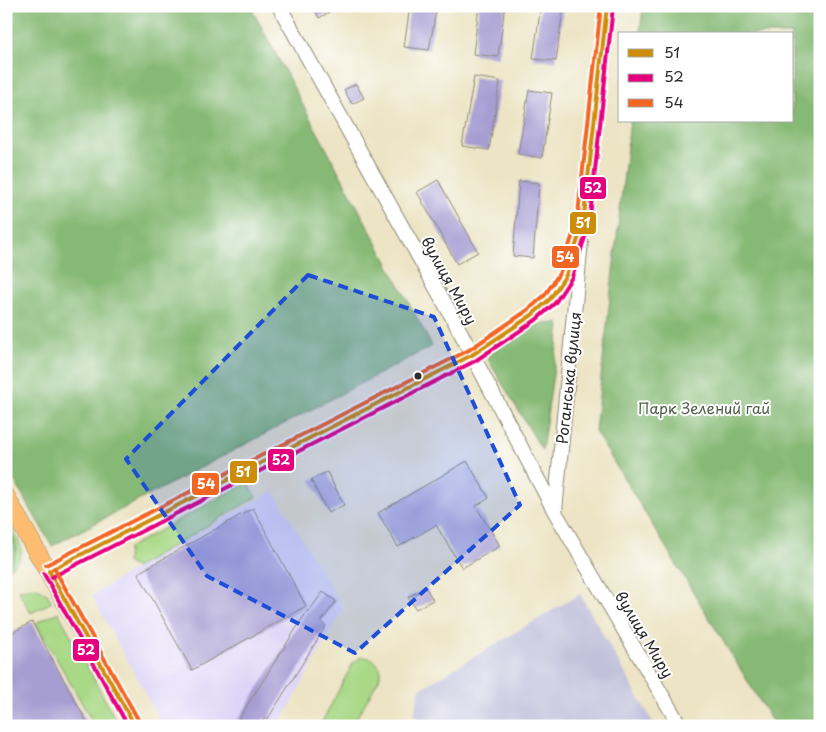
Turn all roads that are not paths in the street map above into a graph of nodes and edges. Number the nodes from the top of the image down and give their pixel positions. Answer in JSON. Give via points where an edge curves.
{"nodes":[{"id":1,"x":279,"y":6,"type":"edge"},
{"id":2,"x":607,"y":6,"type":"edge"},
{"id":3,"x":582,"y":224,"type":"junction"},
{"id":4,"x":472,"y":355,"type":"junction"},
{"id":5,"x":6,"y":497,"type":"edge"},
{"id":6,"x":555,"y":512,"type":"junction"},
{"id":7,"x":48,"y":571,"type":"junction"},
{"id":8,"x":135,"y":726,"type":"edge"},
{"id":9,"x":680,"y":726,"type":"edge"}],
"edges":[{"from":1,"to":4,"type":"street","name":"вулиця Миру"},
{"from":2,"to":3,"type":"main road","name":"Роганська вулиця"},
{"from":3,"to":4,"type":"main road","via":[[566,276],[550,299]]},
{"from":3,"to":6,"type":"street","name":"Роганська вулиця"},
{"from":4,"to":6,"type":"street","name":"вулиця Миру"},
{"from":4,"to":7,"type":"main road"},
{"from":5,"to":7,"type":"main road"},
{"from":6,"to":9,"type":"street","name":"вулиця Миру"},
{"from":7,"to":8,"type":"main road"}]}
